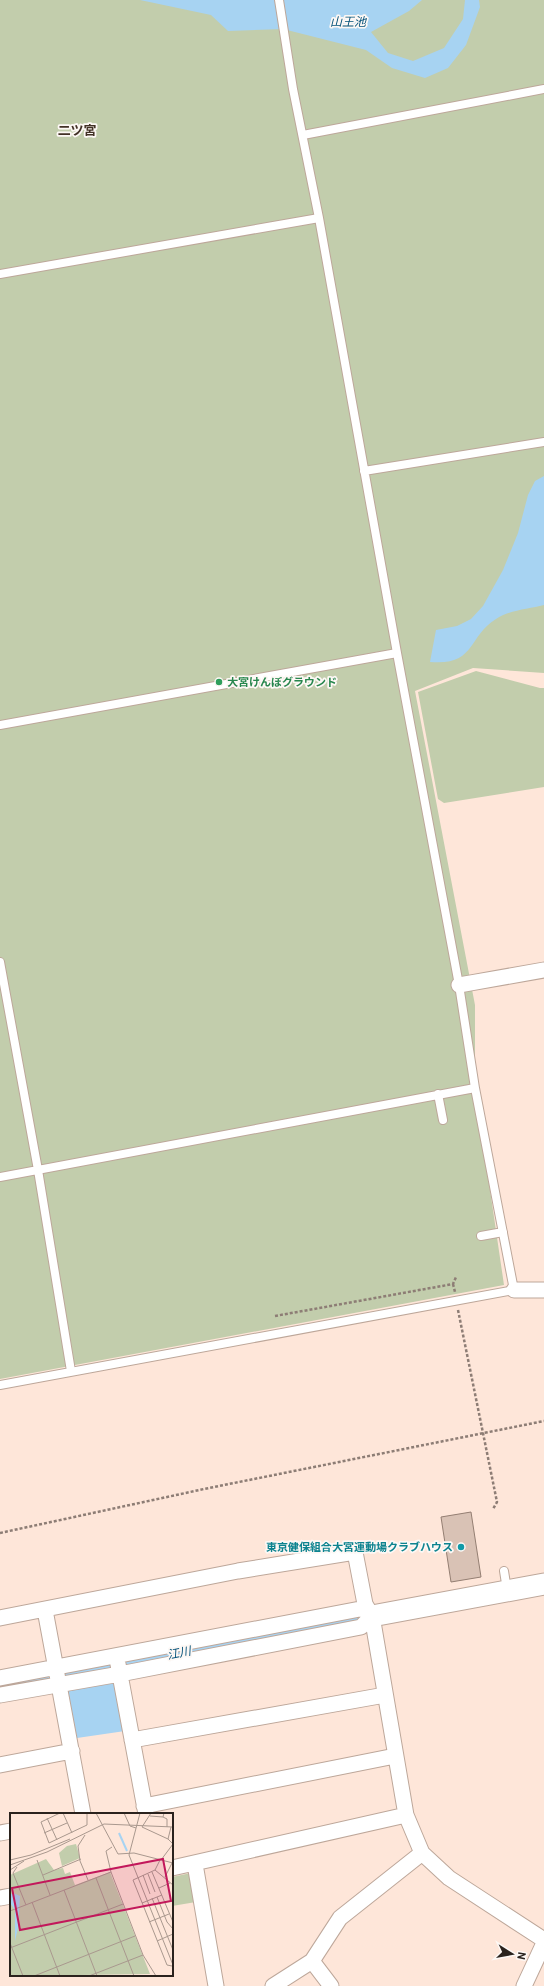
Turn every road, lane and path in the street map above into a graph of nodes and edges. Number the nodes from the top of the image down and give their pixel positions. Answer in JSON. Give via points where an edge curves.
{"nodes":[{"id":1,"x":279,"y":0,"type":"edge"},
{"id":2,"x":544,"y":89,"type":"edge"},
{"id":3,"x":303,"y":135,"type":"junction"},
{"id":4,"x":319,"y":218,"type":"junction"},
{"id":5,"x":0,"y":274,"type":"edge"},
{"id":6,"x":544,"y":442,"type":"edge"},
{"id":7,"x":364,"y":471,"type":"junction"},
{"id":8,"x":397,"y":653,"type":"junction"},
{"id":9,"x":0,"y":725,"type":"edge"},
{"id":10,"x":0,"y":962,"type":"edge"},
{"id":11,"x":544,"y":970,"type":"edge"},
{"id":12,"x":459,"y":985,"type":"junction"},
{"id":13,"x":475,"y":1088,"type":"junction"},
{"id":14,"x":438,"y":1094,"type":"junction"},
{"id":15,"x":443,"y":1120,"type":"dead end"},
{"id":16,"x":38,"y":1170,"type":"junction"},
{"id":17,"x":0,"y":1177,"type":"edge"},
{"id":18,"x":503,"y":1232,"type":"junction"},
{"id":19,"x":480,"y":1236,"type":"dead end"},
{"id":20,"x":456,"y":1277,"type":"dead end"},
{"id":21,"x":514,"y":1290,"type":"junction"},
{"id":22,"x":544,"y":1290,"type":"edge"},
{"id":23,"x":456,"y":1300,"type":"junction"},
{"id":24,"x":275,"y":1316,"type":"dead end"},
{"id":25,"x":70,"y":1371,"type":"junction"},
{"id":26,"x":0,"y":1385,"type":"edge"},
{"id":27,"x":544,"y":1422,"type":"edge"},
{"id":28,"x":483,"y":1434,"type":"junction"},
{"id":29,"x":493,"y":1509,"type":"dead end"},
{"id":30,"x":0,"y":1533,"type":"edge"},
{"id":31,"x":544,"y":1584,"type":"edge"},
{"id":32,"x":45,"y":1610,"type":"junction"},
{"id":33,"x":370,"y":1613,"type":"junction"},
{"id":34,"x":0,"y":1618,"type":"edge"},
{"id":35,"x":118,"y":1664,"type":"junction"},
{"id":36,"x":58,"y":1675,"type":"junction"},
{"id":37,"x":0,"y":1678,"type":"edge"},
{"id":38,"x":0,"y":1695,"type":"edge"},
{"id":39,"x":385,"y":1695,"type":"junction"},
{"id":40,"x":132,"y":1740,"type":"junction"},
{"id":41,"x":72,"y":1751,"type":"junction"},
{"id":42,"x":395,"y":1756,"type":"junction"},
{"id":43,"x":0,"y":1765,"type":"edge"},
{"id":44,"x":145,"y":1810,"type":"edge"},
{"id":45,"x":83,"y":1813,"type":"edge"},
{"id":46,"x":406,"y":1815,"type":"junction"},
{"id":47,"x":10,"y":1831,"type":"edge"},
{"id":48,"x":0,"y":1833,"type":"edge"},
{"id":49,"x":422,"y":1852,"type":"junction"},
{"id":50,"x":195,"y":1864,"type":"junction"},
{"id":51,"x":173,"y":1868,"type":"edge"},
{"id":52,"x":10,"y":1896,"type":"edge"},
{"id":53,"x":0,"y":1898,"type":"edge"},
{"id":54,"x":543,"y":1948,"type":"edge"},
{"id":55,"x":312,"y":1961,"type":"junction"},
{"id":56,"x":216,"y":1986,"type":"edge"},
{"id":57,"x":273,"y":1986,"type":"edge"},
{"id":58,"x":331,"y":1986,"type":"edge"},
{"id":59,"x":524,"y":1986,"type":"edge"}],
"edges":[{"from":1,"to":3,"type":"lane"},
{"from":2,"to":3,"type":"lane"},
{"from":3,"to":4,"type":"lane"},
{"from":4,"to":5,"type":"lane"},
{"from":4,"to":7,"type":"lane"},
{"from":6,"to":7,"type":"lane"},
{"from":7,"to":8,"type":"lane"},
{"from":8,"to":9,"type":"lane"},
{"from":8,"to":12,"type":"lane"},
{"from":10,"to":16,"type":"lane"},
{"from":11,"to":12,"type":"street"},
{"from":12,"to":13,"type":"lane"},
{"from":13,"to":14,"type":"lane"},
{"from":13,"to":18,"type":"lane"},
{"from":14,"to":15,"type":"lane"},
{"from":14,"to":16,"type":"lane"},
{"from":16,"to":17,"type":"lane"},
{"from":16,"to":25,"type":"lane"},
{"from":18,"to":19,"type":"lane"},
{"from":18,"to":21,"type":"lane"},
{"from":20,"to":24,"type":"path","via":[[453,1284]]},
{"from":21,"to":22,"type":"street"},
{"from":21,"to":23,"type":"lane"},
{"from":23,"to":25,"type":"lane"},
{"from":23,"to":28,"type":"path"},
{"from":25,"to":26,"type":"lane"},
{"from":27,"to":28,"type":"path"},
{"from":28,"to":29,"type":"path","via":[[497,1502]]},
{"from":28,"to":30,"type":"path","via":[[204,1489]]},
{"from":31,"to":33,"type":"street","via":[[506,1581]]},
{"from":32,"to":33,"type":"street","via":[[238,1571],[355,1552],[365,1604]]},
{"from":32,"to":34,"type":"street"},
{"from":32,"to":36,"type":"street"},
{"from":33,"to":35,"type":"street","via":[[361,1627]]},
{"from":33,"to":39,"type":"street"},
{"from":35,"to":36,"type":"street"},
{"from":35,"to":40,"type":"street"},
{"from":36,"to":37,"type":"street"},
{"from":36,"to":38,"type":"street"},
{"from":36,"to":41,"type":"street"},
{"from":39,"to":40,"type":"street"},
{"from":39,"to":42,"type":"street"},
{"from":40,"to":44,"type":"street"},
{"from":41,"to":43,"type":"street"},
{"from":41,"to":45,"type":"street"},
{"from":42,"to":44,"type":"street"},
{"from":42,"to":46,"type":"street"},
{"from":46,"to":49,"type":"street"},
{"from":46,"to":50,"type":"street"},
{"from":47,"to":48,"type":"street"},
{"from":49,"to":54,"type":"street","via":[[449,1878]]},
{"from":49,"to":55,"type":"street","via":[[340,1918]]},
{"from":50,"to":51,"type":"street"},
{"from":50,"to":56,"type":"street"},
{"from":52,"to":53,"type":"street"},
{"from":54,"to":59,"type":"street"},
{"from":55,"to":57,"type":"street"},
{"from":55,"to":58,"type":"street"}]}
